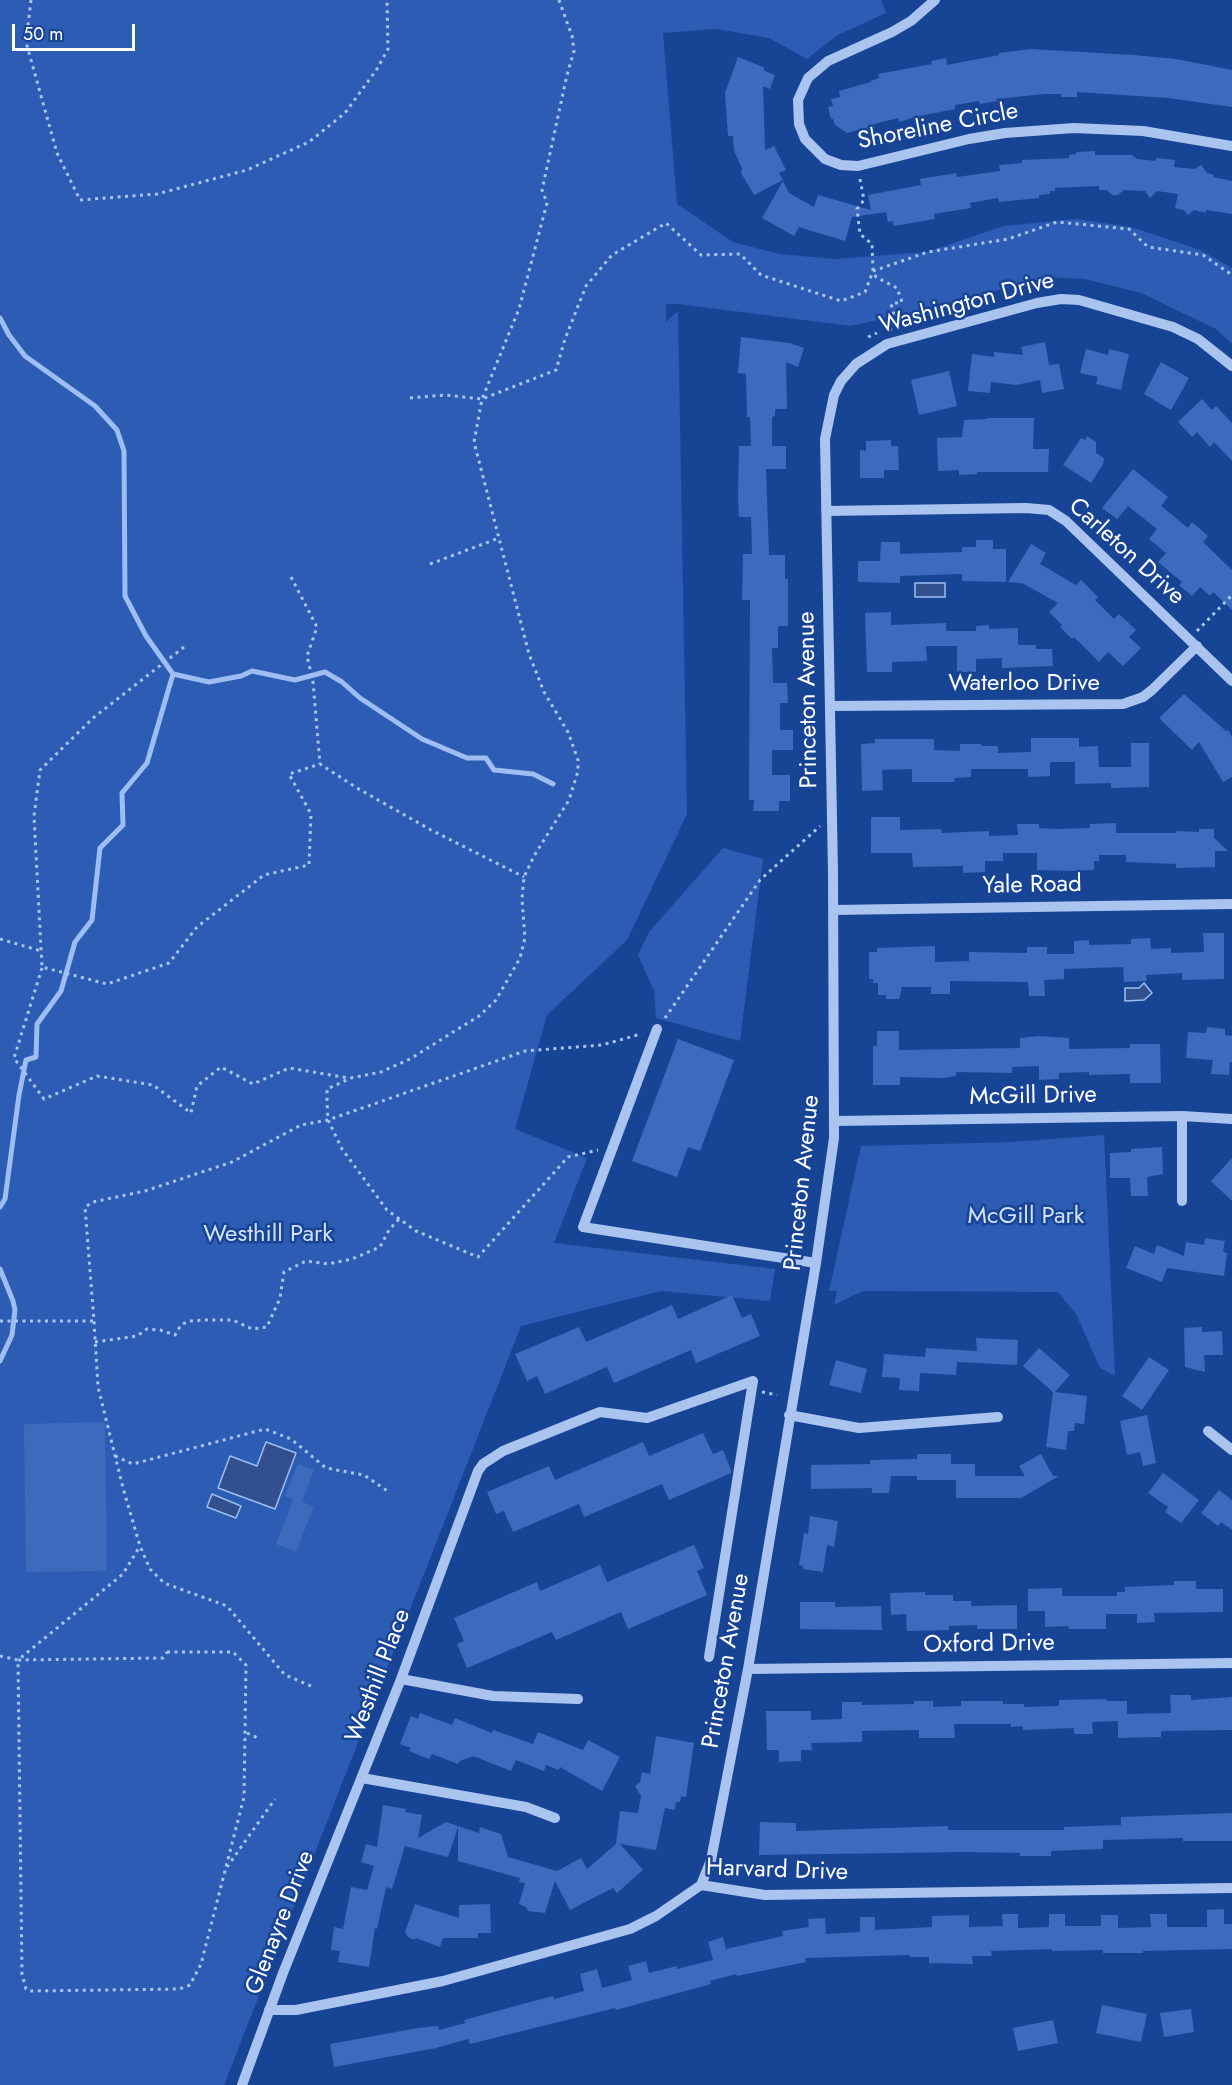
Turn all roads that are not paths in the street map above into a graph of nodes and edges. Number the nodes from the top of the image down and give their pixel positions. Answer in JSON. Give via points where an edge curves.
{"nodes":[{"id":1,"x":935,"y":0,"type":"edge"},
{"id":2,"x":1232,"y":146,"type":"edge"},
{"id":3,"x":1232,"y":366,"type":"edge"},
{"id":4,"x":848,"y":372,"type":"joint"},
{"id":5,"x":826,"y":511,"type":"junction"},
{"id":6,"x":1197,"y":646,"type":"junction"},
{"id":7,"x":1232,"y":681,"type":"edge"},
{"id":8,"x":830,"y":706,"type":"junction"},
{"id":9,"x":1232,"y":904,"type":"edge"},
{"id":10,"x":833,"y":910,"type":"junction"},
{"id":11,"x":657,"y":1029,"type":"road end"},
{"id":12,"x":1182,"y":1116,"type":"junction"},
{"id":13,"x":1232,"y":1119,"type":"edge"},
{"id":14,"x":836,"y":1121,"type":"junction"},
{"id":15,"x":1182,"y":1201,"type":"dead end"},
{"id":16,"x":816,"y":1263,"type":"junction"},
{"id":17,"x":789,"y":1415,"type":"junction"},
{"id":18,"x":998,"y":1417,"type":"dead end"},
{"id":19,"x":1208,"y":1431,"type":"dead end"},
{"id":20,"x":1232,"y":1449,"type":"edge"},
{"id":21,"x":709,"y":1657,"type":"dead end"},
{"id":22,"x":1232,"y":1662,"type":"edge"},
{"id":23,"x":748,"y":1669,"type":"junction"},
{"id":24,"x":401,"y":1679,"type":"junction"},
{"id":25,"x":579,"y":1699,"type":"dead end"},
{"id":26,"x":362,"y":1778,"type":"junction"},
{"id":27,"x":555,"y":1818,"type":"dead end"},
{"id":28,"x":701,"y":1885,"type":"junction"},
{"id":29,"x":1232,"y":1888,"type":"edge"},
{"id":30,"x":269,"y":2010,"type":"junction"},
{"id":31,"x":242,"y":2085,"type":"edge"}],
"edges":[{"from":1,"to":2,"type":"street","name":"Shoreline Circle","via":[[911,21],[828,61],[808,78],[798,100],[799,124],[805,139],[825,159],[858,166],[969,139],[1074,128],[1143,131]]},
{"from":3,"to":4,"type":"street","name":"Washington Drive","via":[[1198,339],[1173,327],[1071,299],[1036,303],[895,342],[875,350]]},
{"from":4,"to":5,"type":"street","name":"Princeton Avenue","via":[[834,395],[826,424]]},
{"from":5,"to":6,"type":"street","name":"Carleton Drive","via":[[1049,510],[1066,521]]},
{"from":5,"to":8,"type":"street","name":"Princeton Avenue"},
{"from":6,"to":7,"type":"street","name":"Carleton Drive"},
{"from":6,"to":8,"type":"street","name":"Waterloo Drive","via":[[1152,690],[1123,704]]},
{"from":8,"to":10,"type":"street","name":"Princeton Avenue"},
{"from":9,"to":10,"type":"street","name":"Yale Road"},
{"from":10,"to":14,"type":"street","name":"Princeton Avenue"},
{"from":11,"to":16,"type":"street","via":[[583,1227]]},
{"from":12,"to":13,"type":"street","name":"McGill Drive"},
{"from":12,"to":14,"type":"street","name":"McGill Drive"},
{"from":12,"to":15,"type":"street"},
{"from":14,"to":16,"type":"street","name":"Princeton Avenue"},
{"from":16,"to":17,"type":"street","name":"Princeton Avenue"},
{"from":17,"to":18,"type":"street","via":[[859,1428]]},
{"from":17,"to":23,"type":"street","name":"Princeton Avenue"},
{"from":19,"to":20,"type":"street"},
{"from":21,"to":24,"type":"street","name":"Westhill Place","via":[[753,1381],[647,1418],[600,1412],[503,1451],[483,1464]]},
{"from":22,"to":23,"type":"street","name":"Oxford Drive"},
{"from":23,"to":28,"type":"street","name":"Princeton Avenue","via":[[711,1860]]},
{"from":24,"to":25,"type":"street","via":[[493,1696]]},
{"from":24,"to":26,"type":"street","name":"Westhill Place"},
{"from":26,"to":27,"type":"street","via":[[526,1807]]},
{"from":26,"to":30,"type":"street","name":"Glenayre Drive"},
{"from":28,"to":29,"type":"street","name":"Harvard Drive","via":[[765,1896]]},
{"from":28,"to":30,"type":"street","name":"Harvard Drive","via":[[630,1929],[443,1981],[296,2010]]},
{"from":30,"to":31,"type":"street","name":"Glenayre Drive"}]}
